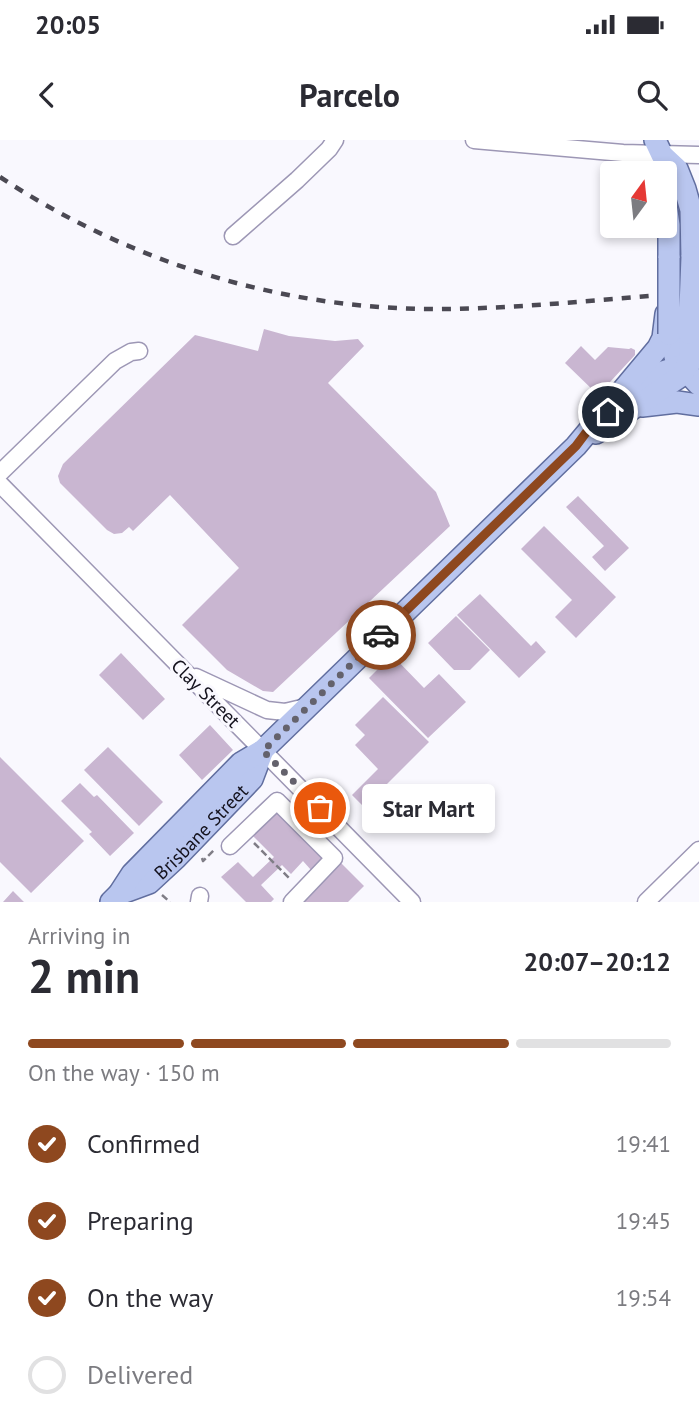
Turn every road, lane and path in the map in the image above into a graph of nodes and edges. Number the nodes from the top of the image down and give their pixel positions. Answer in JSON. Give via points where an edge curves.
{"nodes":[{"id":1,"x":335,"y":140,"type":"edge"},
{"id":2,"x":474,"y":140,"type":"edge"},
{"id":3,"x":693,"y":140,"type":"edge"},
{"id":4,"x":699,"y":145,"type":"edge"},
{"id":5,"x":699,"y":155,"type":"edge"},
{"id":6,"x":659,"y":156,"type":"edge"},
{"id":7,"x":699,"y":186,"type":"edge"},
{"id":8,"x":691,"y":210,"type":"junction"},
{"id":9,"x":233,"y":236,"type":"dead end"},
{"id":10,"x":670,"y":238,"type":"edge"},
{"id":11,"x":674,"y":334,"type":"junction"},
{"id":12,"x":139,"y":351,"type":"dead end"},
{"id":13,"x":690,"y":369,"type":"edge"},
{"id":14,"x":699,"y":405,"type":"edge"},
{"id":15,"x":628,"y":410,"type":"junction"},
{"id":16,"x":582,"y":438,"type":"junction"},
{"id":17,"x":0,"y":473,"type":"edge"},
{"id":18,"x":0,"y":484,"type":"edge"},
{"id":19,"x":187,"y":674,"type":"junction"},
{"id":20,"x":306,"y":707,"type":"junction"},
{"id":21,"x":263,"y":751,"type":"junction"},
{"id":22,"x":235,"y":841,"type":"joint"},
{"id":23,"x":699,"y":850,"type":"edge"},
{"id":24,"x":289,"y":877,"type":"dead end"},
{"id":25,"x":161,"y":893,"type":"dead end"},
{"id":26,"x":115,"y":898,"type":"edge"},
{"id":27,"x":170,"y":902,"type":"edge"},
{"id":28,"x":292,"y":902,"type":"edge"},
{"id":29,"x":412,"y":902,"type":"edge"},
{"id":30,"x":646,"y":902,"type":"edge"}],
"edges":[{"from":1,"to":9,"type":"street"},
{"from":2,"to":6,"type":"street"},
{"from":3,"to":4,"type":"street"},
{"from":5,"to":6,"type":"street"},
{"from":6,"to":8,"type":"main road","via":[[677,169]]},
{"from":7,"to":8,"type":"street"},
{"from":8,"to":11,"type":"main road","bridge":true,"via":[[692,257]]},
{"from":10,"to":11,"type":"main road","bridge":true,"via":[[668,310]]},
{"from":11,"to":13,"type":"main road","via":[[674,354]]},
{"from":11,"to":16,"type":"main road","name":"Brisbane Street"},
{"from":12,"to":17,"type":"street","via":[[115,361]]},
{"from":13,"to":15,"type":"main road","name":"Brisbane Street"},
{"from":13,"to":16,"type":"main road","name":"Brisbane Street","via":[[641,384]]},
{"from":14,"to":15,"type":"main road","via":[[665,403]]},
{"from":15,"to":16,"type":"main road","name":"Brisbane Street"},
{"from":16,"to":20,"type":"main road","name":"Brisbane Street"},
{"from":18,"to":19,"type":"street","name":"Clay Street"},
{"from":19,"to":20,"type":"street","via":[[267,710]]},
{"from":19,"to":21,"type":"street","name":"Clay Street"},
{"from":20,"to":21,"type":"main road","name":"Brisbane Street"},
{"from":21,"to":26,"type":"main road","name":"Brisbane Street","via":[[240,763],[132,874]]},
{"from":21,"to":29,"type":"street","name":"Clay Street"},
{"from":22,"to":24,"type":"path","via":[[249,838]]},
{"from":22,"to":28,"type":"street","via":[[277,801],[334,858]]},
{"from":23,"to":30,"type":"street"},
{"from":25,"to":27,"type":"path"}]}
